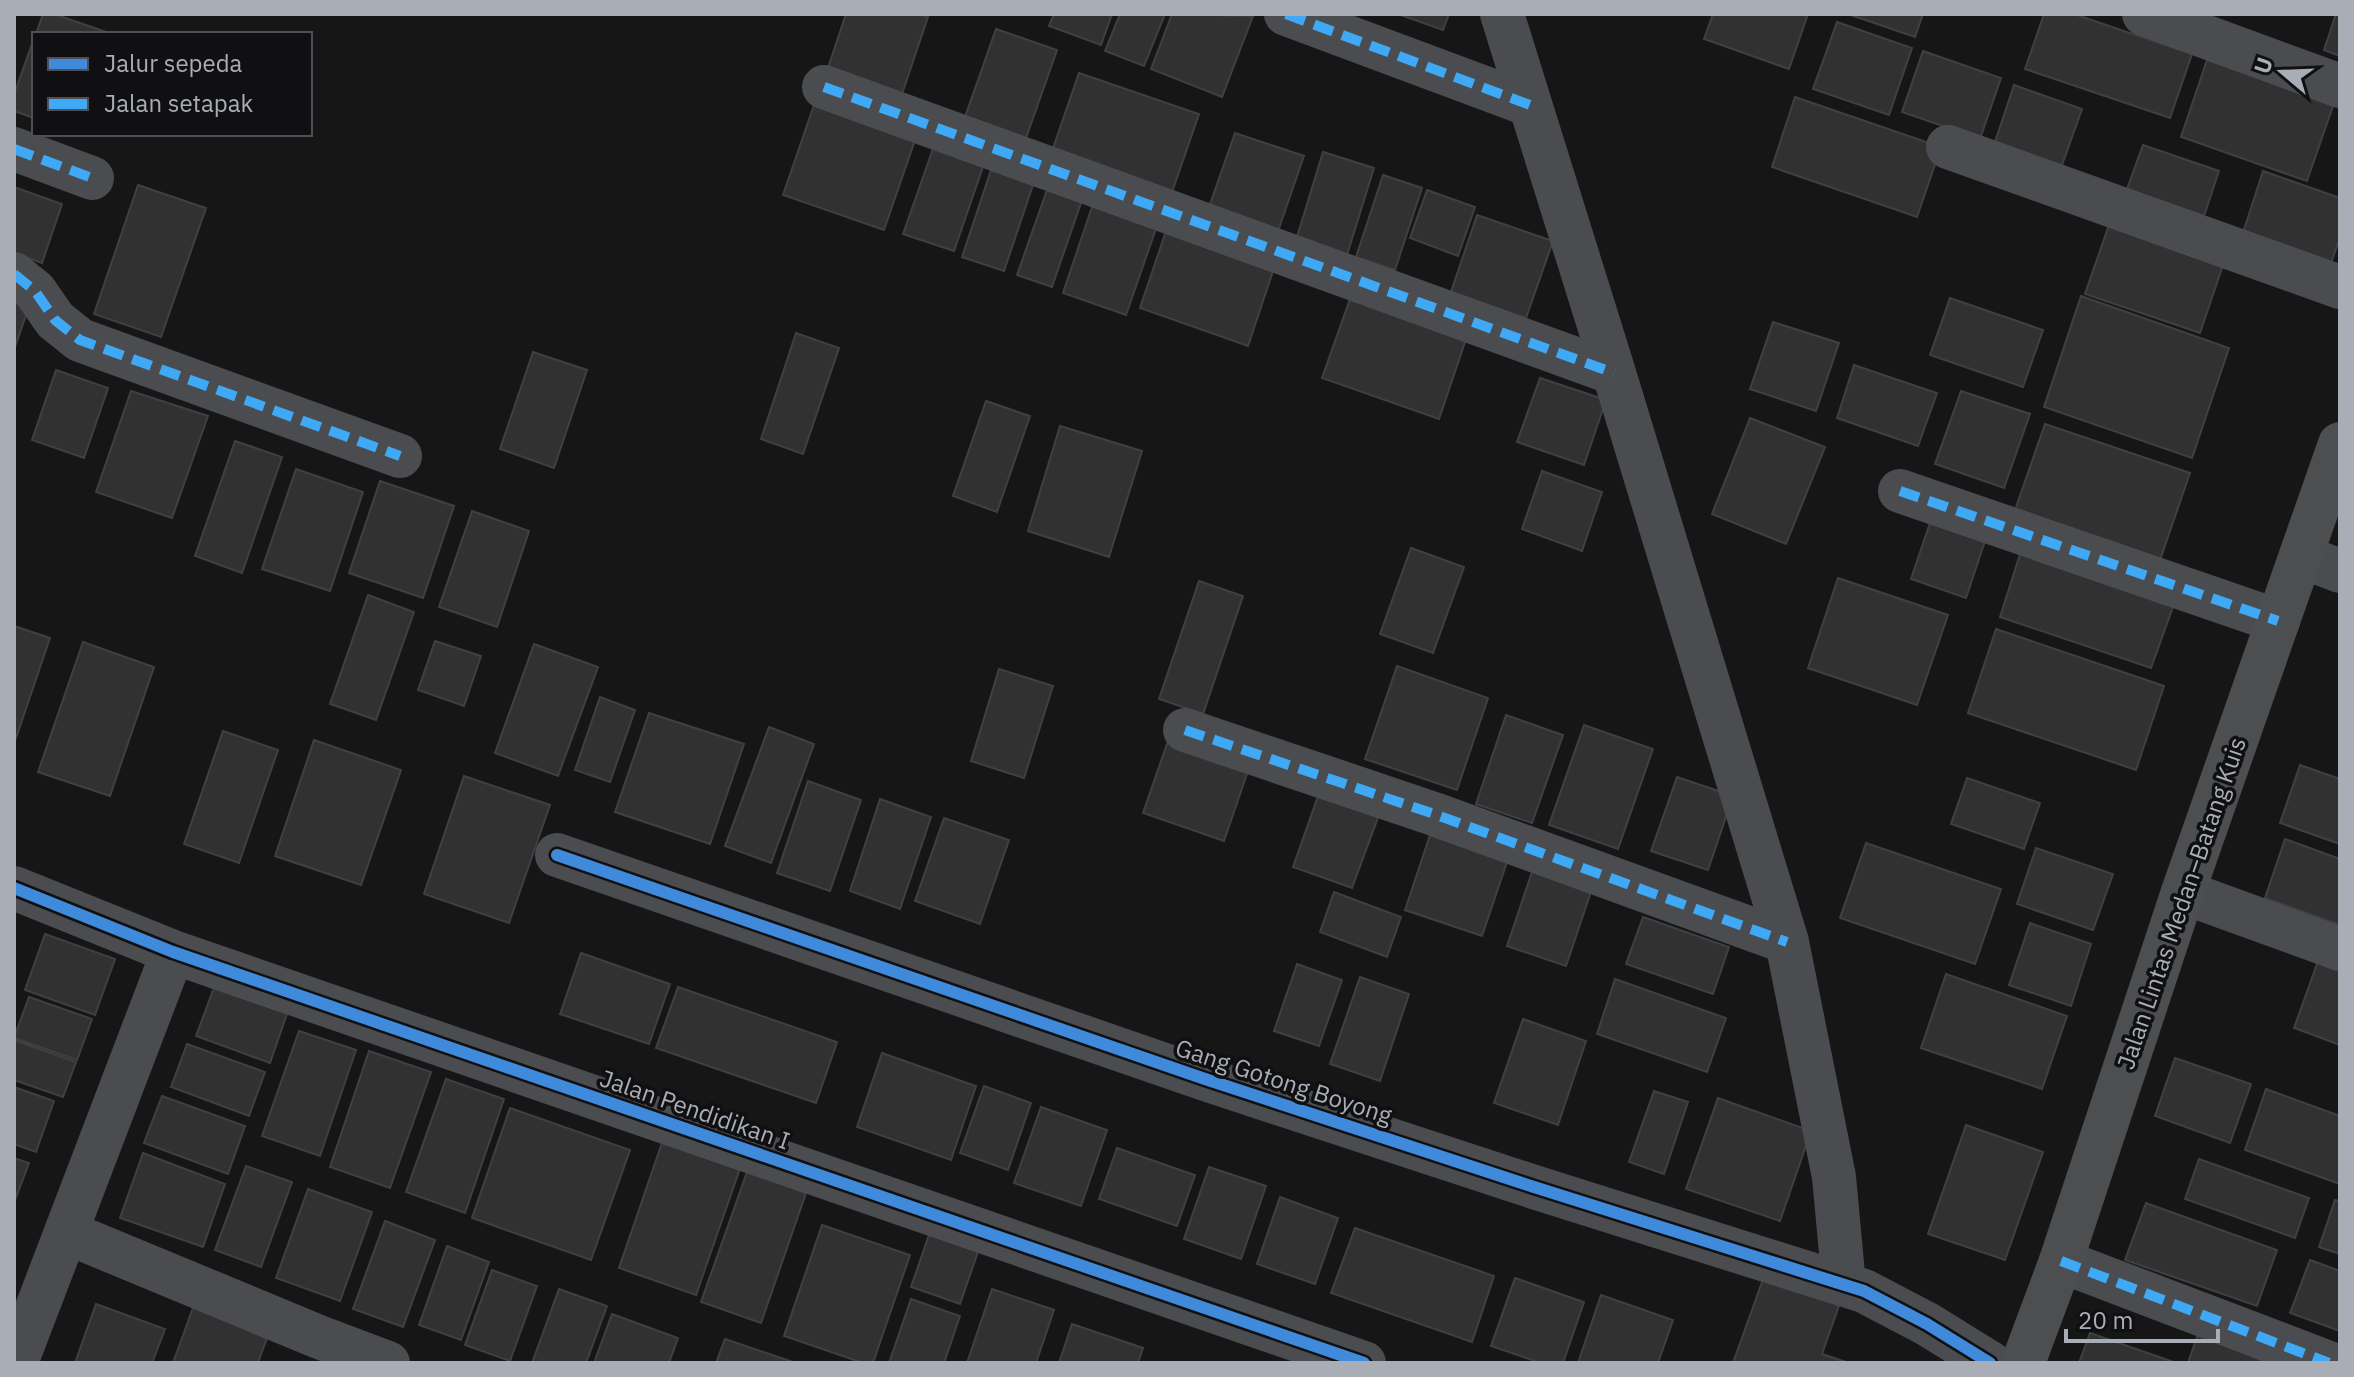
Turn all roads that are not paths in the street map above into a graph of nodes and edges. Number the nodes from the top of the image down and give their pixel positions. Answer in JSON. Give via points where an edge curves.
{"nodes":[{"id":1,"x":1286,"y":14,"type":"edge"},
{"id":2,"x":1502,"y":14,"type":"edge"},
{"id":3,"x":2144,"y":14,"type":"edge"},
{"id":4,"x":2340,"y":86,"type":"edge"},
{"id":5,"x":824,"y":87,"type":"dead end"},
{"id":6,"x":1530,"y":105,"type":"junction"},
{"id":7,"x":1948,"y":147,"type":"dead end"},
{"id":8,"x":14,"y":149,"type":"edge"},
{"id":9,"x":92,"y":178,"type":"dead end"},
{"id":10,"x":14,"y":274,"type":"edge"},
{"id":11,"x":2340,"y":287,"type":"edge"},
{"id":12,"x":1614,"y":373,"type":"junction"},
{"id":13,"x":2340,"y":444,"type":"edge"},
{"id":14,"x":400,"y":456,"type":"dead end"},
{"id":15,"x":1900,"y":491,"type":"dead end"},
{"id":16,"x":2321,"y":563,"type":"edge"},
{"id":17,"x":2278,"y":621,"type":"junction"},
{"id":18,"x":1185,"y":730,"type":"dead end"},
{"id":19,"x":557,"y":855,"type":"dead end"},
{"id":20,"x":14,"y":888,"type":"edge"},
{"id":21,"x":2183,"y":892,"type":"junction"},
{"id":22,"x":1787,"y":942,"type":"junction"},
{"id":23,"x":2340,"y":949,"type":"edge"},
{"id":24,"x":173,"y":952,"type":"junction"},
{"id":25,"x":68,"y":1233,"type":"junction"},
{"id":26,"x":2061,"y":1261,"type":"junction"},
{"id":27,"x":1854,"y":1288,"type":"junction"},
{"id":28,"x":18,"y":1345,"type":"edge"},
{"id":29,"x":314,"y":1350,"type":"edge"},
{"id":30,"x":388,"y":1363,"type":"edge"},
{"id":31,"x":1364,"y":1363,"type":"edge"},
{"id":32,"x":1990,"y":1363,"type":"edge"},
{"id":33,"x":2023,"y":1363,"type":"edge"},
{"id":34,"x":2329,"y":1363,"type":"edge"}],
"edges":[{"from":1,"to":6,"type":"street"},
{"from":2,"to":6,"type":"street"},
{"from":3,"to":4,"type":"street"},
{"from":5,"to":12,"type":"street"},
{"from":6,"to":12,"type":"street"},
{"from":7,"to":11,"type":"street"},
{"from":8,"to":9,"type":"street"},
{"from":10,"to":14,"type":"street","via":[[80,340]]},
{"from":12,"to":22,"type":"street"},
{"from":13,"to":16,"type":"highway","name":"Jalan Lintas Medan–Batang Kuis"},
{"from":15,"to":17,"type":"street"},
{"from":16,"to":17,"type":"highway","name":"Jalan Lintas Medan–Batang Kuis"},
{"from":17,"to":21,"type":"highway","name":"Jalan Lintas Medan–Batang Kuis"},
{"from":18,"to":22,"type":"street"},
{"from":19,"to":27,"type":"street","name":"Gang Gotong Boyong","via":[[1205,1079]]},
{"from":20,"to":24,"type":"street","name":"Jalan Pendidikan I"},
{"from":21,"to":23,"type":"street"},
{"from":21,"to":26,"type":"highway","name":"Jalan Lintas Medan–Batang Kuis"},
{"from":22,"to":27,"type":"street"},
{"from":24,"to":25,"type":"street"},
{"from":24,"to":31,"type":"street","name":"Jalan Pendidikan I"},
{"from":25,"to":28,"type":"street"},
{"from":25,"to":29,"type":"street"},
{"from":26,"to":33,"type":"highway","name":"Jalan Lintas Medan–Batang Kuis"},
{"from":26,"to":34,"type":"street"},
{"from":27,"to":32,"type":"street","name":"Gang Gotong Boyong"},
{"from":29,"to":30,"type":"street"}]}
